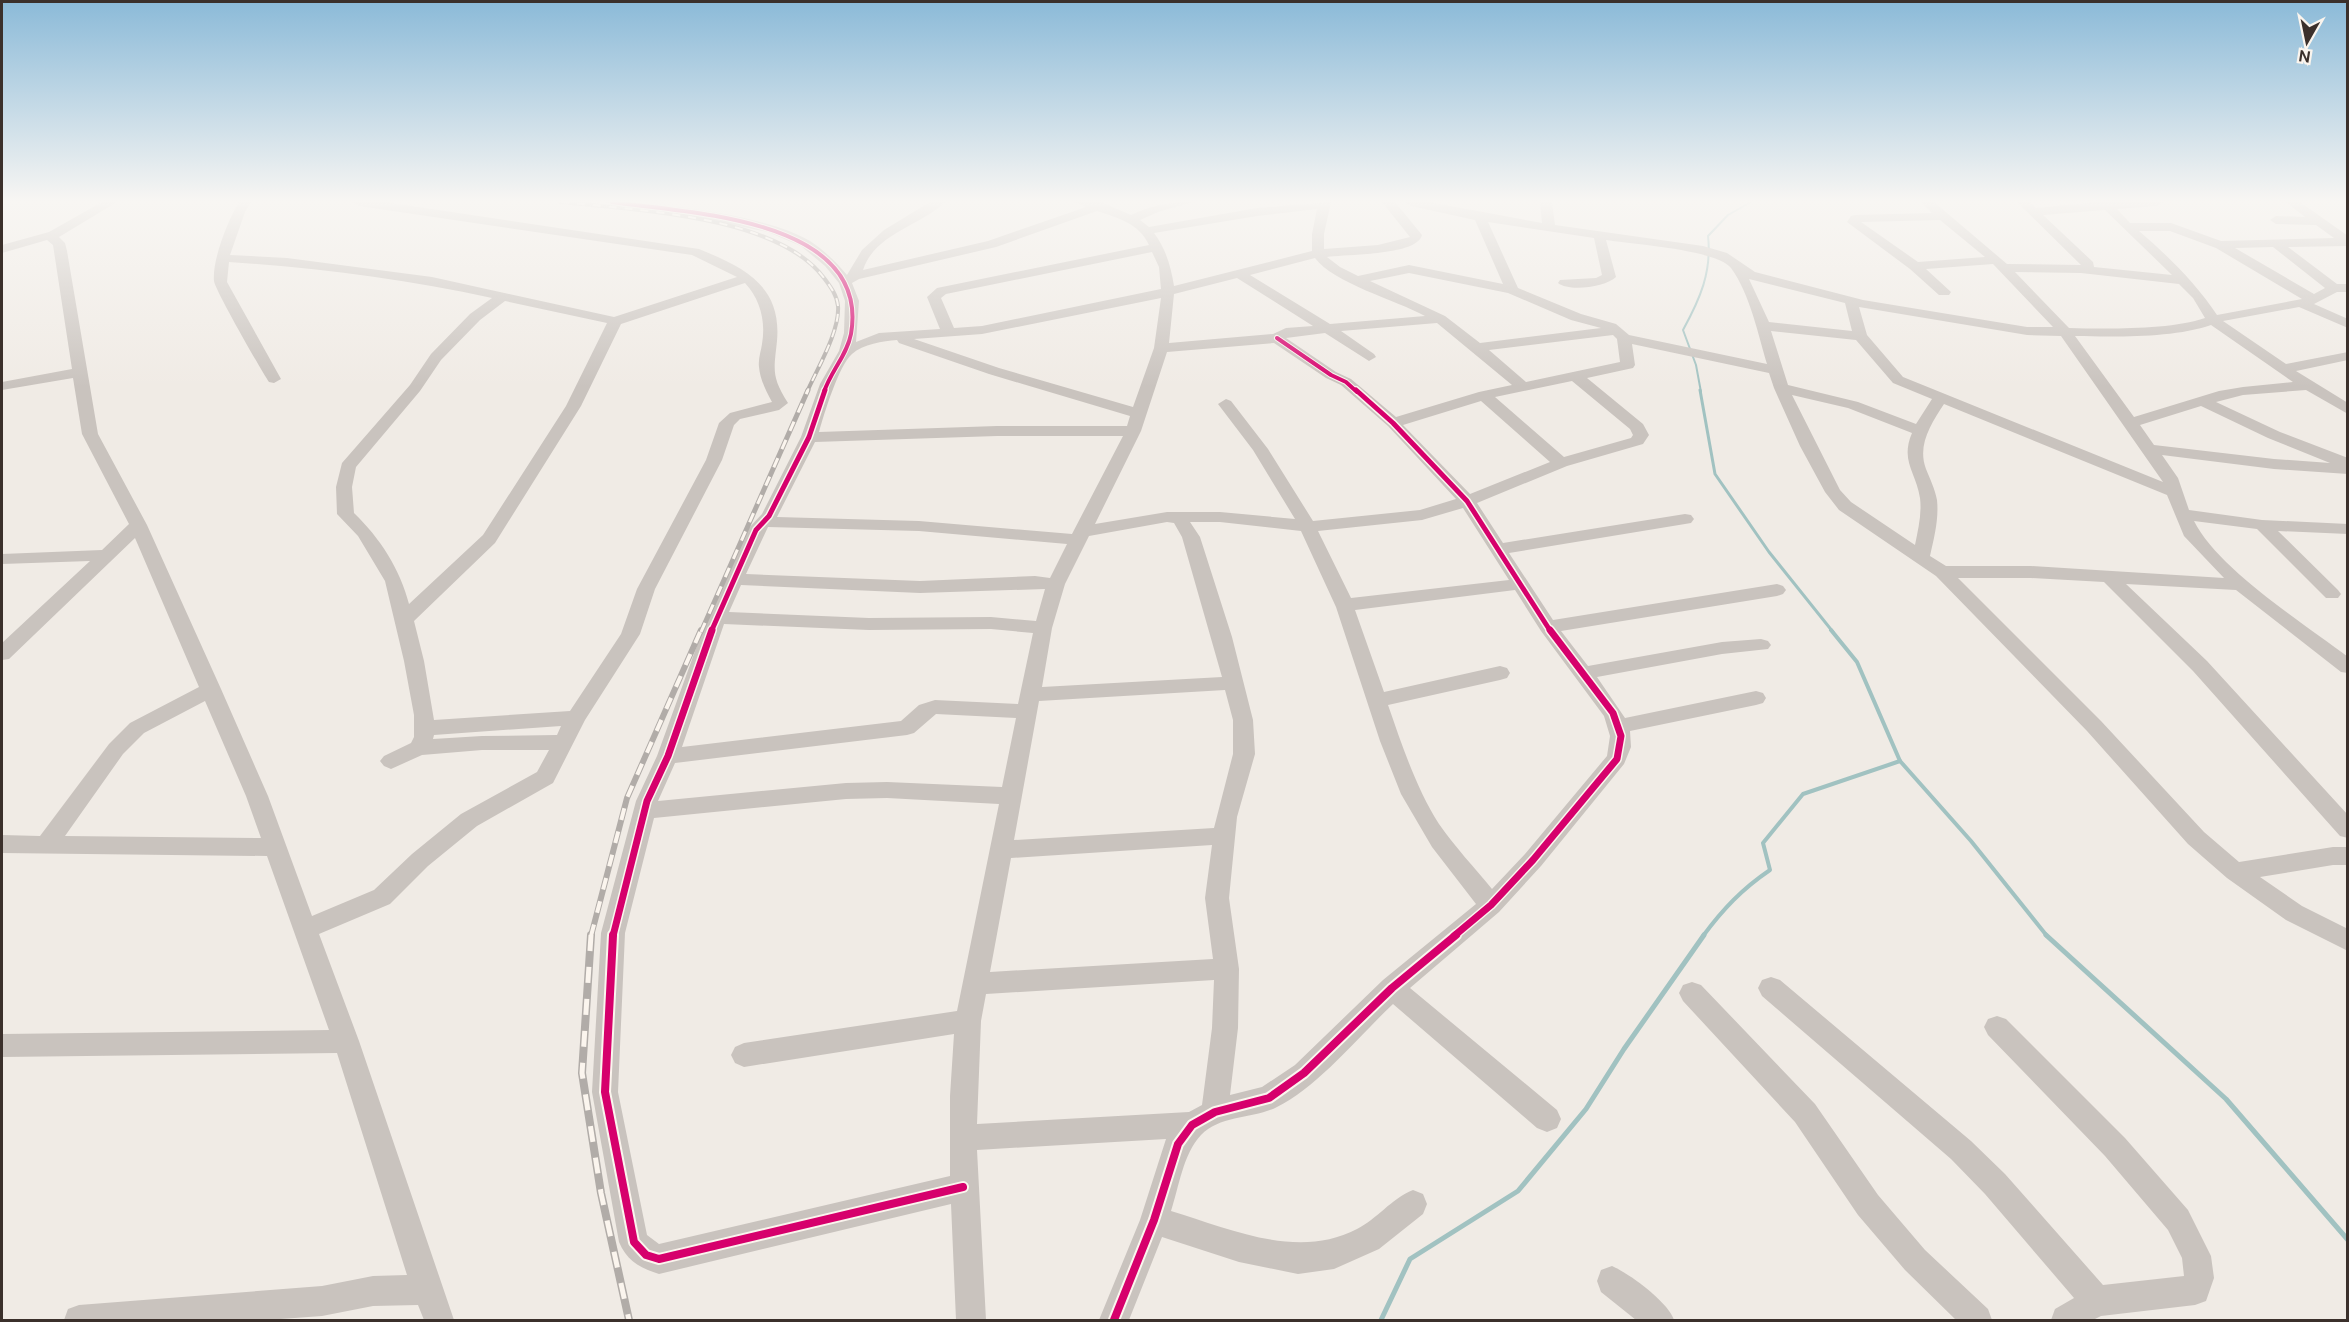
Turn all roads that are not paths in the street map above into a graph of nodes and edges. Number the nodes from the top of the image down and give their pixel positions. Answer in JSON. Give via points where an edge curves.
{"nodes":[{"id":1,"x":64,"y":264,"type":"edge"},
{"id":2,"x":222,"y":264,"type":"edge"},
{"id":3,"x":300,"y":264,"type":"edge"},
{"id":4,"x":722,"y":264,"type":"edge"},
{"id":5,"x":832,"y":264,"type":"edge"},
{"id":6,"x":859,"y":264,"type":"edge"},
{"id":7,"x":912,"y":264,"type":"edge"},
{"id":8,"x":1036,"y":264,"type":"edge"},
{"id":9,"x":1163,"y":264,"type":"edge"},
{"id":10,"x":1276,"y":264,"type":"edge"},
{"id":11,"x":1329,"y":264,"type":"edge"},
{"id":12,"x":1500,"y":264,"type":"edge"},
{"id":13,"x":1606,"y":264,"type":"edge"},
{"id":14,"x":1732,"y":264,"type":"edge"},
{"id":15,"x":1734,"y":264,"type":"edge"},
{"id":16,"x":1912,"y":264,"type":"edge"},
{"id":17,"x":1999,"y":264,"type":"junction"},
{"id":18,"x":2087,"y":264,"type":"edge"},
{"id":19,"x":2166,"y":264,"type":"edge"},
{"id":20,"x":2249,"y":264,"type":"edge"},
{"id":21,"x":2306,"y":264,"type":"edge"},
{"id":22,"x":1915,"y":266,"type":"junction"},
{"id":23,"x":2080,"y":269,"type":"junction"},
{"id":24,"x":1239,"y":274,"type":"junction"},
{"id":25,"x":747,"y":278,"type":"junction"},
{"id":26,"x":850,"y":279,"type":"junction"},
{"id":27,"x":1358,"y":280,"type":"junction"},
{"id":28,"x":2183,"y":280,"type":"junction"},
{"id":29,"x":1564,"y":283,"type":"dead end"},
{"id":30,"x":2341,"y":288,"type":"edge"},
{"id":31,"x":1512,"y":290,"type":"junction"},
{"id":32,"x":1168,"y":292,"type":"junction"},
{"id":33,"x":1944,"y":292,"type":"dead end"},
{"id":34,"x":503,"y":296,"type":"junction"},
{"id":35,"x":1851,"y":301,"type":"junction"},
{"id":36,"x":2307,"y":301,"type":"junction"},
{"id":37,"x":1440,"y":319,"type":"junction"},
{"id":38,"x":615,"y":321,"type":"junction"},
{"id":39,"x":2214,"y":321,"type":"junction"},
{"id":40,"x":2347,"y":324,"type":"edge"},
{"id":41,"x":1763,"y":326,"type":"junction"},
{"id":42,"x":1328,"y":328,"type":"junction"},
{"id":43,"x":851,"y":333,"type":"junction"},
{"id":44,"x":949,"y":333,"type":"junction"},
{"id":45,"x":2066,"y":333,"type":"junction"},
{"id":46,"x":1620,"y":335,"type":"junction"},
{"id":47,"x":1860,"y":336,"type":"junction"},
{"id":48,"x":879,"y":337,"type":"junction"},
{"id":49,"x":1277,"y":338,"type":"junction"},
{"id":50,"x":1478,"y":347,"type":"junction"},
{"id":51,"x":1161,"y":348,"type":"junction"},
{"id":52,"x":846,"y":351,"type":"junction"},
{"id":53,"x":2348,"y":356,"type":"edge"},
{"id":54,"x":1369,"y":357,"type":"dead end"},
{"id":55,"x":2284,"y":369,"type":"junction"},
{"id":56,"x":80,"y":372,"type":"junction"},
{"id":57,"x":1574,"y":375,"type":"junction"},
{"id":58,"x":274,"y":379,"type":"dead end"},
{"id":59,"x":1778,"y":379,"type":"junction"},
{"id":60,"x":2309,"y":384,"type":"junction"},
{"id":61,"x":2,"y":386,"type":"edge"},
{"id":62,"x":1523,"y":387,"type":"junction"},
{"id":63,"x":1484,"y":395,"type":"junction"},
{"id":64,"x":1941,"y":396,"type":"junction"},
{"id":65,"x":2204,"y":402,"type":"junction"},
{"id":66,"x":1226,"y":404,"type":"dead end"},
{"id":67,"x":2344,"y":404,"type":"edge"},
{"id":68,"x":1136,"y":423,"type":"junction"},
{"id":69,"x":1394,"y":423,"type":"junction"},
{"id":70,"x":2132,"y":423,"type":"junction"},
{"id":71,"x":1921,"y":431,"type":"junction"},
{"id":72,"x":809,"y":438,"type":"junction"},
{"id":73,"x":2151,"y":448,"type":"junction"},
{"id":74,"x":1561,"y":463,"type":"junction"},
{"id":75,"x":2348,"y":464,"type":"edge"},
{"id":76,"x":2348,"y":469,"type":"edge"},
{"id":77,"x":2174,"y":492,"type":"junction"},
{"id":78,"x":1467,"y":501,"type":"junction"},
{"id":79,"x":2182,"y":514,"type":"junction"},
{"id":80,"x":1175,"y":517,"type":"junction"},
{"id":81,"x":1685,"y":519,"type":"dead end"},
{"id":82,"x":764,"y":522,"type":"junction"},
{"id":83,"x":138,"y":525,"type":"junction"},
{"id":84,"x":2262,"y":525,"type":"junction"},
{"id":85,"x":1307,"y":528,"type":"junction"},
{"id":86,"x":2348,"y":529,"type":"edge"},
{"id":87,"x":1079,"y":536,"type":"junction"},
{"id":88,"x":1498,"y":549,"type":"junction"},
{"id":89,"x":106,"y":555,"type":"junction"},
{"id":90,"x":1921,"y":557,"type":"junction"},
{"id":91,"x":2,"y":559,"type":"edge"},
{"id":92,"x":1942,"y":572,"type":"junction"},
{"id":93,"x":2110,"y":578,"type":"junction"},
{"id":94,"x":734,"y":579,"type":"junction"},
{"id":95,"x":1056,"y":584,"type":"junction"},
{"id":96,"x":1521,"y":584,"type":"junction"},
{"id":97,"x":2241,"y":585,"type":"junction"},
{"id":98,"x":1777,"y":590,"type":"dead end"},
{"id":99,"x":2332,"y":594,"type":"dead end"},
{"id":100,"x":1345,"y":605,"type":"junction"},
{"id":101,"x":716,"y":618,"type":"junction"},
{"id":102,"x":403,"y":621,"type":"junction"},
{"id":103,"x":1548,"y":627,"type":"junction"},
{"id":104,"x":1043,"y":628,"type":"junction"},
{"id":105,"x":1761,"y":645,"type":"dead end"},
{"id":106,"x":2,"y":654,"type":"edge"},
{"id":107,"x":2348,"y":667,"type":"edge"},
{"id":108,"x":1500,"y":673,"type":"dead end"},
{"id":109,"x":1583,"y":673,"type":"junction"},
{"id":110,"x":1234,"y":683,"type":"junction"},
{"id":111,"x":211,"y":689,"type":"junction"},
{"id":112,"x":1756,"y":698,"type":"dead end"},
{"id":113,"x":1377,"y":700,"type":"junction"},
{"id":114,"x":1029,"y":703,"type":"junction"},
{"id":115,"x":576,"y":718,"type":"junction"},
{"id":116,"x":1620,"y":726,"type":"junction"},
{"id":117,"x":421,"y":738,"type":"junction"},
{"id":118,"x":564,"y":742,"type":"junction"},
{"id":119,"x":668,"y":756,"type":"junction"},
{"id":120,"x":391,"y":761,"type":"dead end"},
{"id":121,"x":1011,"y":796,"type":"junction"},
{"id":122,"x":644,"y":811,"type":"junction"},
{"id":123,"x":2348,"y":830,"type":"edge"},
{"id":124,"x":1223,"y":836,"type":"junction"},
{"id":125,"x":2,"y":844,"type":"edge"},
{"id":126,"x":46,"y":845,"type":"junction"},
{"id":127,"x":276,"y":847,"type":"junction"},
{"id":128,"x":1002,"y":849,"type":"junction"},
{"id":129,"x":2348,"y":856,"type":"edge"},
{"id":130,"x":2235,"y":872,"type":"junction"},
{"id":131,"x":1491,"y":905,"type":"junction"},
{"id":132,"x":306,"y":929,"type":"junction"},
{"id":133,"x":2348,"y":941,"type":"edge"},
{"id":134,"x":1227,"y":969,"type":"junction"},
{"id":135,"x":975,"y":984,"type":"junction"},
{"id":136,"x":1392,"y":988,"type":"junction"},
{"id":137,"x":1771,"y":988,"type":"dead end"},
{"id":138,"x":1692,"y":993,"type":"dead end"},
{"id":139,"x":968,"y":1021,"type":"junction"},
{"id":140,"x":1997,"y":1027,"type":"dead end"},
{"id":141,"x":346,"y":1041,"type":"junction"},
{"id":142,"x":2,"y":1046,"type":"edge"},
{"id":143,"x":744,"y":1055,"type":"dead end"},
{"id":144,"x":1204,"y":1118,"type":"junction"},
{"id":145,"x":1547,"y":1119,"type":"dead end"},
{"id":146,"x":964,"y":1138,"type":"junction"},
{"id":147,"x":963,"y":1187,"type":"junction"},
{"id":148,"x":1413,"y":1204,"type":"dead end"},
{"id":149,"x":1154,"y":1220,"type":"junction"},
{"id":150,"x":1612,"y":1281,"type":"dead end"},
{"id":151,"x":427,"y":1290,"type":"junction"},
{"id":152,"x":2097,"y":1301,"type":"junction"},
{"id":153,"x":79,"y":1320,"type":"edge"},
{"id":154,"x":439,"y":1320,"type":"edge"},
{"id":155,"x":971,"y":1320,"type":"edge"},
{"id":156,"x":1114,"y":1320,"type":"edge"},
{"id":157,"x":1659,"y":1320,"type":"edge"},
{"id":158,"x":1977,"y":1320,"type":"edge"},
{"id":159,"x":2066,"y":1320,"type":"edge"}],
"edges":[{"from":1,"to":56,"type":"street"},
{"from":2,"to":58,"type":"street","via":[[220,282]]},
{"from":3,"to":34,"type":"street","via":[[432,281]]},
{"from":4,"to":25,"type":"street"},
{"from":5,"to":26,"type":"street"},
{"from":6,"to":26,"type":"street"},
{"from":7,"to":26,"type":"street"},
{"from":8,"to":44,"type":"street","via":[[942,291],[934,297]]},
{"from":9,"to":32,"type":"street"},
{"from":10,"to":24,"type":"street"},
{"from":11,"to":27,"type":"street"},
{"from":12,"to":31,"type":"street"},
{"from":13,"to":29,"type":"street","via":[[1609,277],[1598,282]]},
{"from":14,"to":41,"type":"street","via":[[1758,309]]},
{"from":15,"to":35,"type":"street","via":[[1750,275]]},
{"from":16,"to":22,"type":"street"},
{"from":17,"to":22,"type":"street"},
{"from":17,"to":23,"type":"street"},
{"from":17,"to":45,"type":"street"},
{"from":18,"to":23,"type":"street","via":[[2087,268]]},
{"from":19,"to":28,"type":"street"},
{"from":20,"to":36,"type":"street"},
{"from":21,"to":30,"type":"street"},
{"from":22,"to":33,"type":"street"},
{"from":23,"to":28,"type":"street"},
{"from":24,"to":32,"type":"street"},
{"from":24,"to":42,"type":"street"},
{"from":25,"to":38,"type":"street"},
{"from":25,"to":115,"type":"street","via":[[760,290],[767,308],[770,337],[766,363],[780,403],[735,416],[728,423],[714,460],[646,589],[630,633]]},
{"from":26,"to":43,"type":"street"},
{"from":27,"to":31,"type":"street","via":[[1409,268]]},
{"from":27,"to":37,"type":"street"},
{"from":28,"to":39,"type":"street"},
{"from":30,"to":36,"type":"street"},
{"from":31,"to":46,"type":"street","via":[[1611,327]]},
{"from":32,"to":44,"type":"street","via":[[982,330]]},
{"from":32,"to":51,"type":"street"},
{"from":34,"to":38,"type":"street"},
{"from":34,"to":102,"type":"street","via":[[475,317],[436,357],[415,388],[348,466],[344,487],[346,514],[365,533],[394,581]]},
{"from":35,"to":45,"type":"street","via":[[1963,322]]},
{"from":35,"to":47,"type":"street"},
{"from":36,"to":39,"type":"street"},
{"from":36,"to":40,"type":"street"},
{"from":37,"to":42,"type":"street"},
{"from":37,"to":50,"type":"street"},
{"from":38,"to":102,"type":"street","via":[[581,393],[489,539]]},
{"from":39,"to":45,"type":"street","via":[[2137,331]]},
{"from":39,"to":55,"type":"street"},
{"from":41,"to":47,"type":"street"},
{"from":41,"to":59,"type":"street"},
{"from":42,"to":49,"type":"street","via":[[1286,332]]},
{"from":42,"to":54,"type":"street"},
{"from":43,"to":48,"type":"street"},
{"from":43,"to":52,"type":"street"},
{"from":44,"to":48,"type":"street"},
{"from":45,"to":70,"type":"street"},
{"from":46,"to":50,"type":"street"},
{"from":46,"to":57,"type":"street","via":[[1628,364]]},
{"from":46,"to":59,"type":"street"},
{"from":47,"to":64,"type":"street","via":[[1898,380]]},
{"from":48,"to":52,"type":"street"},
{"from":48,"to":68,"type":"street","via":[[907,341]]},
{"from":49,"to":51,"type":"street"},
{"from":49,"to":69,"type":"street","via":[[1346,382]]},
{"from":50,"to":62,"type":"street"},
{"from":51,"to":68,"type":"street"},
{"from":52,"to":72,"type":"street","via":[[827,384]]},
{"from":53,"to":55,"type":"street"},
{"from":55,"to":60,"type":"street"},
{"from":56,"to":61,"type":"street"},
{"from":56,"to":83,"type":"street","via":[[90,434]]},
{"from":57,"to":62,"type":"street"},
{"from":57,"to":74,"type":"street","via":[[1641,435],[1637,441]]},
{"from":59,"to":71,"type":"street"},
{"from":59,"to":90,"type":"street","via":[[1833,492],[1845,506]]},
{"from":60,"to":65,"type":"street","via":[[2243,391]]},
{"from":60,"to":67,"type":"street"},
{"from":62,"to":63,"type":"street"},
{"from":63,"to":69,"type":"street"},
{"from":63,"to":74,"type":"street"},
{"from":64,"to":71,"type":"street"},
{"from":64,"to":77,"type":"street"},
{"from":65,"to":70,"type":"street"},
{"from":65,"to":75,"type":"street"},
{"from":66,"to":85,"type":"street","via":[[1250,433]]},
{"from":68,"to":72,"type":"street"},
{"from":68,"to":87,"type":"street"},
{"from":69,"to":78,"type":"street"},
{"from":70,"to":73,"type":"street"},
{"from":71,"to":90,"type":"street","via":[[1915,451],[1918,472],[1927,491],[1929,514]]},
{"from":72,"to":82,"type":"street"},
{"from":73,"to":76,"type":"street"},
{"from":73,"to":77,"type":"street"},
{"from":74,"to":78,"type":"street"},
{"from":77,"to":79,"type":"street"},
{"from":78,"to":85,"type":"street","via":[[1422,515]]},
{"from":78,"to":88,"type":"street"},
{"from":79,"to":84,"type":"street"},
{"from":79,"to":97,"type":"street","via":[[2193,536]]},
{"from":80,"to":85,"type":"street","via":[[1281,522]]},
{"from":80,"to":87,"type":"street"},
{"from":80,"to":110,"type":"street","via":[[1191,537]]},
{"from":81,"to":88,"type":"street"},
{"from":82,"to":87,"type":"street"},
{"from":82,"to":94,"type":"street","via":[[756,530]]},
{"from":83,"to":89,"type":"street"},
{"from":83,"to":111,"type":"street"},
{"from":84,"to":86,"type":"street"},
{"from":84,"to":99,"type":"street"},
{"from":85,"to":100,"type":"street"},
{"from":87,"to":95,"type":"street"},
{"from":88,"to":96,"type":"street"},
{"from":89,"to":91,"type":"street"},
{"from":89,"to":106,"type":"street"},
{"from":90,"to":92,"type":"street"},
{"from":92,"to":93,"type":"street","via":[[2031,572]]},
{"from":92,"to":130,"type":"street","via":[[2094,726],[2196,838]]},
{"from":93,"to":97,"type":"street"},
{"from":93,"to":123,"type":"street","via":[[2200,666]]},
{"from":94,"to":95,"type":"street","via":[[921,587]]},
{"from":94,"to":101,"type":"street"},
{"from":95,"to":104,"type":"street"},
{"from":96,"to":100,"type":"street"},
{"from":96,"to":103,"type":"street"},
{"from":97,"to":107,"type":"street"},
{"from":98,"to":103,"type":"street"},
{"from":100,"to":113,"type":"street"},
{"from":101,"to":104,"type":"street","via":[[869,624],[991,623]]},
{"from":101,"to":119,"type":"street"},
{"from":102,"to":117,"type":"street","via":[[414,661]]},
{"from":103,"to":109,"type":"street"},
{"from":104,"to":114,"type":"street"},
{"from":105,"to":109,"type":"street","via":[[1722,648]]},
{"from":108,"to":113,"type":"street"},
{"from":109,"to":116,"type":"street"},
{"from":110,"to":114,"type":"street"},
{"from":110,"to":124,"type":"street","via":[[1243,720],[1244,754]]},
{"from":111,"to":126,"type":"street","via":[[137,728],[116,749]]},
{"from":111,"to":127,"type":"street"},
{"from":112,"to":116,"type":"street"},
{"from":113,"to":131,"type":"street","via":[[1394,756],[1426,820]]},
{"from":114,"to":119,"type":"street","via":[[935,707],[907,728]]},
{"from":114,"to":121,"type":"street"},
{"from":115,"to":117,"type":"street"},
{"from":115,"to":118,"type":"street"},
{"from":116,"to":131,"type":"street","via":[[1623,743],[1617,759]]},
{"from":117,"to":118,"type":"street","via":[[482,743]]},
{"from":117,"to":120,"type":"street"},
{"from":118,"to":132,"type":"street","via":[[545,777],[469,820],[382,897]]},
{"from":119,"to":122,"type":"street"},
{"from":121,"to":122,"type":"street","via":[[846,791]]},
{"from":121,"to":128,"type":"street"},
{"from":122,"to":147,"type":"street","via":[[612,933],[605,1092],[634,1242],[646,1255],[659,1259]]},
{"from":124,"to":128,"type":"street"},
{"from":124,"to":134,"type":"street","via":[[1217,898]]},
{"from":125,"to":126,"type":"street"},
{"from":126,"to":127,"type":"street"},
{"from":127,"to":132,"type":"street"},
{"from":128,"to":135,"type":"street"},
{"from":129,"to":130,"type":"street"},
{"from":130,"to":133,"type":"street","via":[[2294,913]]},
{"from":131,"to":136,"type":"street"},
{"from":132,"to":141,"type":"street"},
{"from":134,"to":135,"type":"street"},
{"from":134,"to":144,"type":"street","via":[[1225,1028]]},
{"from":135,"to":139,"type":"street"},
{"from":136,"to":144,"type":"street","via":[[1304,1074],[1269,1098]]},
{"from":136,"to":145,"type":"street"},
{"from":137,"to":152,"type":"street","via":[[1961,1150]]},
{"from":138,"to":158,"type":"street","via":[[1805,1113],[1868,1205],[1915,1260]]},
{"from":139,"to":143,"type":"street"},
{"from":139,"to":146,"type":"street"},
{"from":140,"to":152,"type":"street","via":[[2115,1147],[2178,1220],[2196,1256],[2199,1278],[2195,1290]]},
{"from":141,"to":142,"type":"street"},
{"from":141,"to":151,"type":"street"},
{"from":144,"to":146,"type":"street"},
{"from":144,"to":149,"type":"street","via":[[1178,1143]]},
{"from":146,"to":147,"type":"street"},
{"from":147,"to":155,"type":"street"},
{"from":148,"to":149,"type":"street","via":[[1369,1239],[1334,1254],[1298,1259],[1239,1247]]},
{"from":149,"to":156,"type":"street"},
{"from":150,"to":157,"type":"street"},
{"from":151,"to":153,"type":"street","via":[[374,1291],[322,1300]]},
{"from":151,"to":154,"type":"street"},
{"from":152,"to":159,"type":"street"}]}
